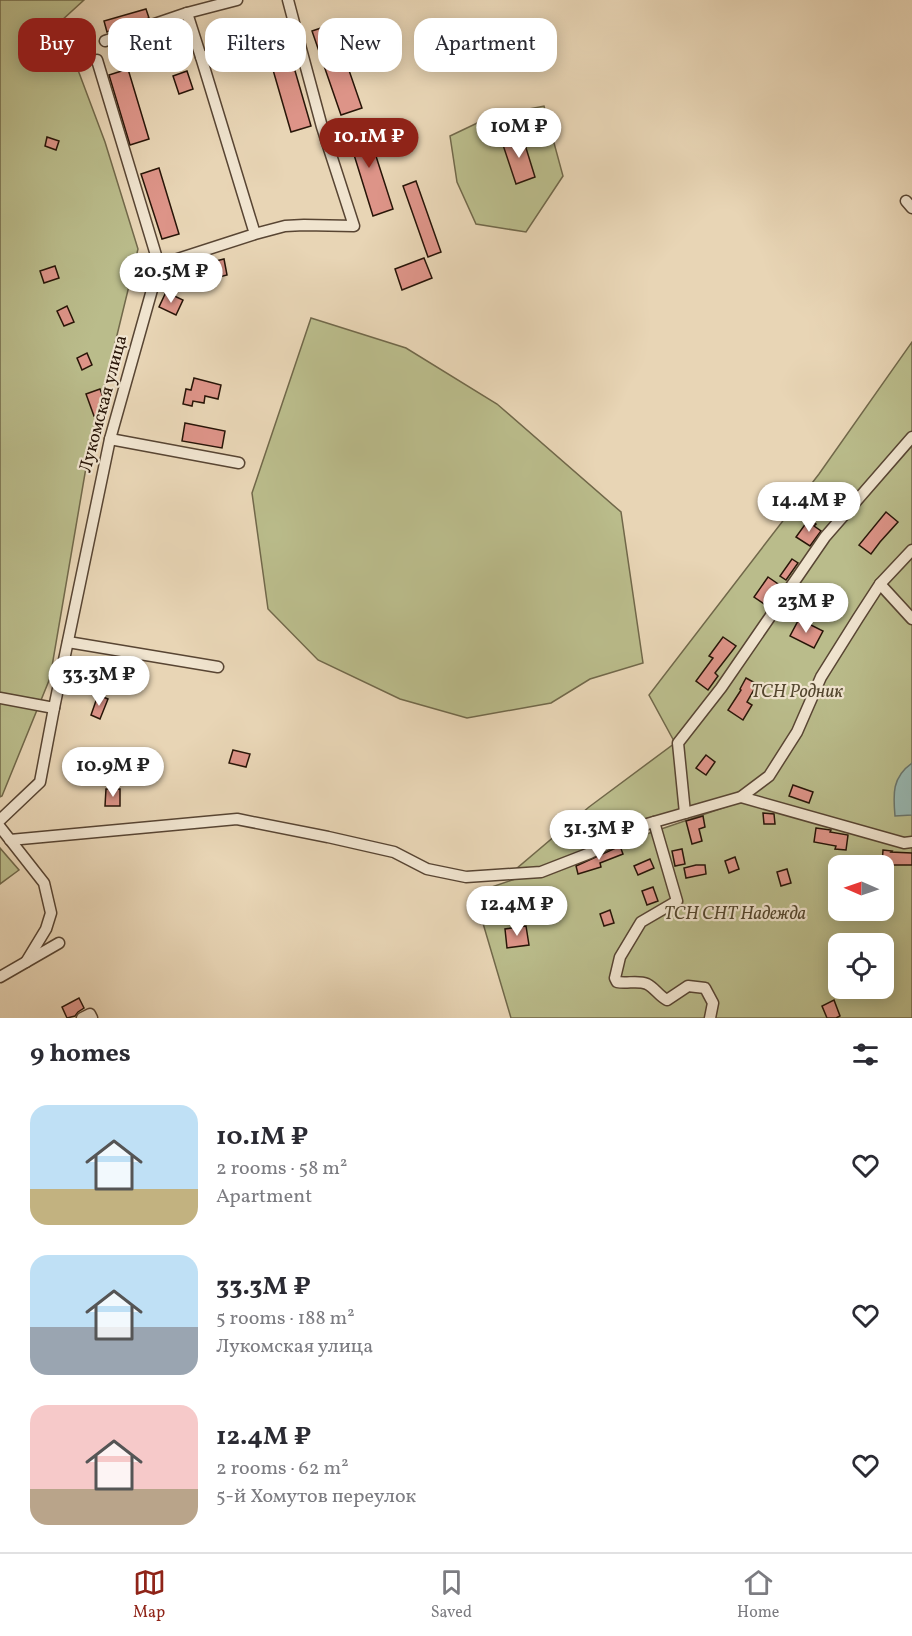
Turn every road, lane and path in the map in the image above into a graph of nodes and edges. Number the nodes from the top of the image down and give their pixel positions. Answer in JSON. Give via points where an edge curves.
{"nodes":[{"id":1,"x":237,"y":0,"type":"edge"},
{"id":2,"x":288,"y":0,"type":"edge"},
{"id":3,"x":187,"y":13,"type":"junction"},
{"id":4,"x":293,"y":18,"type":"edge"},
{"id":5,"x":105,"y":41,"type":"dead end"},
{"id":6,"x":205,"y":56,"type":"edge"},
{"id":7,"x":201,"y":57,"type":"junction"},
{"id":8,"x":97,"y":60,"type":"dead end"},
{"id":9,"x":306,"y":67,"type":"edge"},
{"id":10,"x":255,"y":234,"type":"junction"},
{"id":11,"x":159,"y":265,"type":"junction"},
{"id":12,"x":912,"y":437,"type":"edge"},
{"id":13,"x":110,"y":439,"type":"junction"},
{"id":14,"x":239,"y":463,"type":"dead end"},
{"id":15,"x":912,"y":550,"type":"edge"},
{"id":16,"x":880,"y":584,"type":"junction"},
{"id":17,"x":912,"y":619,"type":"edge"},
{"id":18,"x":68,"y":642,"type":"junction"},
{"id":19,"x":218,"y":667,"type":"dead end"},
{"id":20,"x":0,"y":698,"type":"edge"},
{"id":21,"x":54,"y":708,"type":"junction"},
{"id":22,"x":741,"y":797,"type":"junction"},
{"id":23,"x":685,"y":813,"type":"junction"},
{"id":24,"x":0,"y":820,"type":"edge"},
{"id":25,"x":654,"y":822,"type":"junction"},
{"id":26,"x":0,"y":827,"type":"edge"},
{"id":27,"x":10,"y":840,"type":"junction"},
{"id":28,"x":912,"y":842,"type":"edge"},
{"id":29,"x":59,"y":943,"type":"dead end"},
{"id":30,"x":26,"y":962,"type":"junction"},
{"id":31,"x":0,"y":976,"type":"edge"},
{"id":32,"x":82,"y":1018,"type":"edge"},
{"id":33,"x":92,"y":1018,"type":"edge"},
{"id":34,"x":710,"y":1018,"type":"edge"}],
"edges":[{"from":1,"to":3,"type":"street"},
{"from":2,"to":4,"type":"street"},
{"from":3,"to":5,"type":"street"},
{"from":3,"to":7,"type":"street"},
{"from":6,"to":7,"type":"street"},
{"from":7,"to":10,"type":"street"},
{"from":8,"to":11,"type":"street"},
{"from":9,"to":10,"type":"street","via":[[354,226],[285,226]]},
{"from":10,"to":11,"type":"street"},
{"from":11,"to":13,"type":"street","name":"Лукомская улица"},
{"from":12,"to":23,"type":"street","via":[[825,537],[678,743]]},
{"from":13,"to":14,"type":"street"},
{"from":13,"to":18,"type":"street","name":"Лукомская улица"},
{"from":15,"to":16,"type":"street"},
{"from":16,"to":17,"type":"street"},
{"from":16,"to":22,"type":"street","via":[[821,677],[797,732],[769,776]]},
{"from":18,"to":19,"type":"street"},
{"from":18,"to":21,"type":"street","name":"Лукомская улица"},
{"from":20,"to":21,"type":"street"},
{"from":21,"to":24,"type":"street","name":"Лукомская улица","via":[[40,782]]},
{"from":22,"to":23,"type":"street"},
{"from":22,"to":28,"type":"street","via":[[904,843]]},
{"from":23,"to":25,"type":"street"},
{"from":25,"to":27,"type":"street","via":[[541,872],[466,877],[427,869],[394,852],[237,819]]},
{"from":25,"to":34,"type":"street","via":[[676,900],[641,922],[620,957],[615,978],[625,984],[648,985],[667,1000],[688,986],[705,988],[713,1003]]},
{"from":26,"to":27,"type":"street"},
{"from":27,"to":30,"type":"street","via":[[44,883],[51,913]]},
{"from":29,"to":30,"type":"street"},
{"from":30,"to":31,"type":"street"},
{"from":32,"to":33,"type":"street","via":[[90,1014]]}]}
